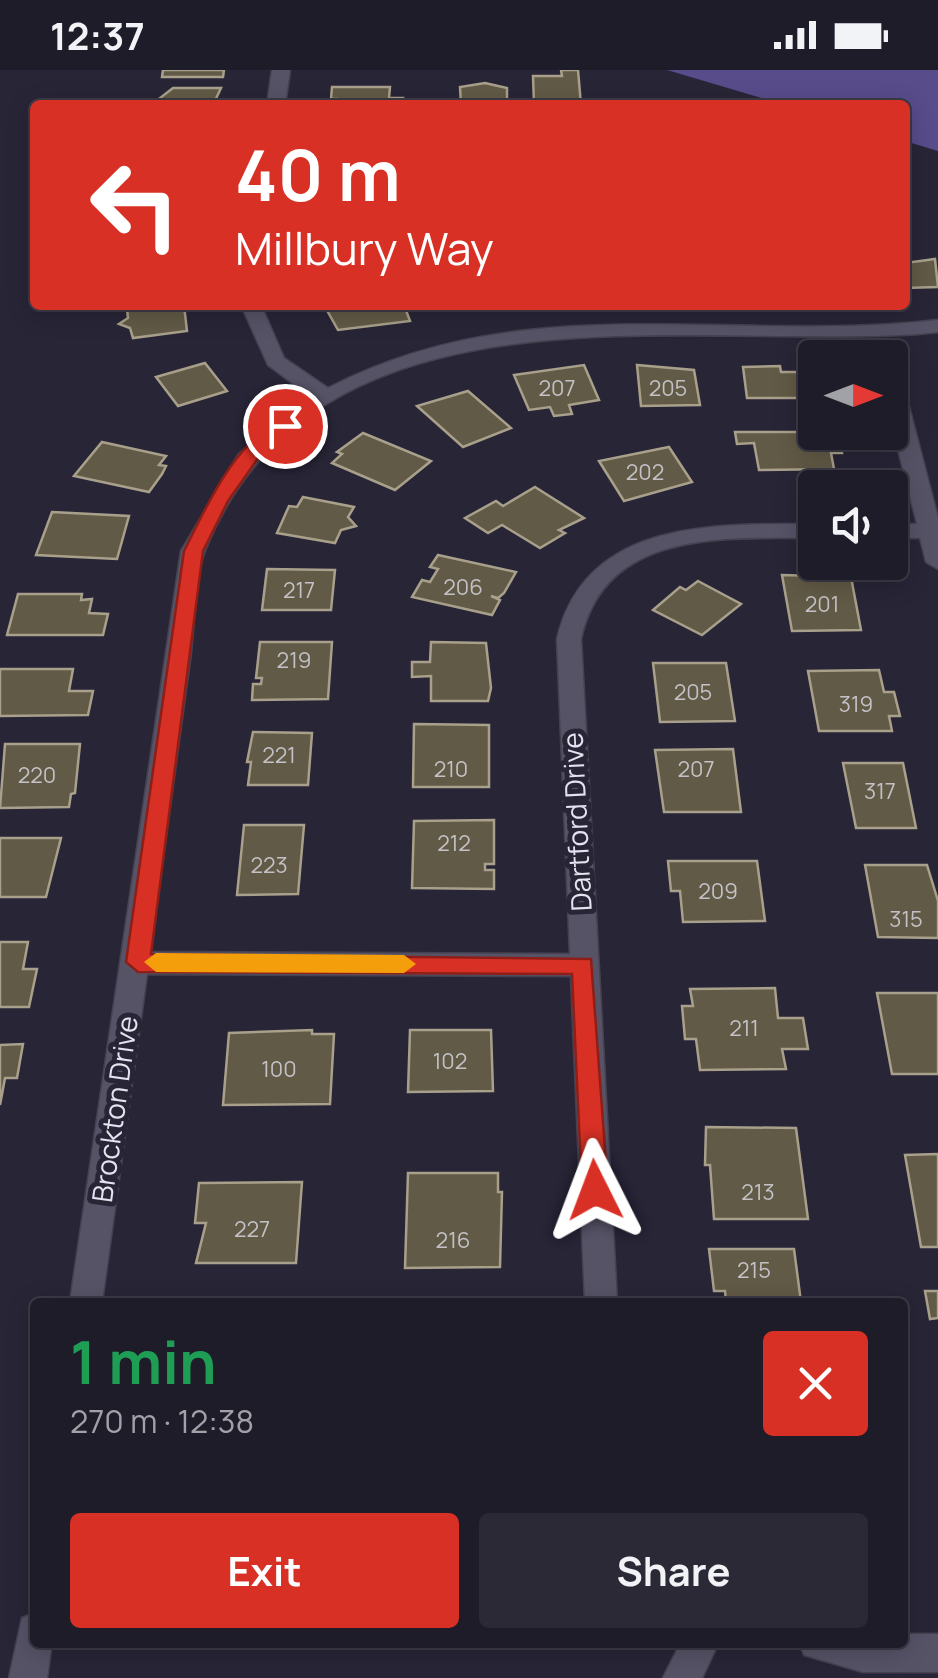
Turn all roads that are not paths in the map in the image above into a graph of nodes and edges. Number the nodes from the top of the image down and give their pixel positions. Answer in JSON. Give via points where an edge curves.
{"nodes":[{"id":1,"x":281,"y":70,"type":"edge"},
{"id":2,"x":277,"y":100,"type":"edge"},
{"id":3,"x":253,"y":310,"type":"edge"},
{"id":4,"x":938,"y":326,"type":"edge"},
{"id":5,"x":878,"y":330,"type":"junction"},
{"id":6,"x":880,"y":340,"type":"edge"},
{"id":7,"x":323,"y":395,"type":"junction"},
{"id":8,"x":908,"y":439,"type":"edge"},
{"id":9,"x":798,"y":531,"type":"edge"},
{"id":10,"x":908,"y":531,"type":"edge"},
{"id":11,"x":934,"y":531,"type":"edge"},
{"id":12,"x":938,"y":562,"type":"edge"},
{"id":13,"x":138,"y":962,"type":"junction"},
{"id":14,"x":583,"y":965,"type":"junction"},
{"id":15,"x":87,"y":1298,"type":"edge"},
{"id":16,"x":601,"y":1298,"type":"edge"},
{"id":17,"x":32,"y":1648,"type":"edge"},
{"id":18,"x":698,"y":1648,"type":"edge"},
{"id":19,"x":842,"y":1648,"type":"edge"},
{"id":20,"x":938,"y":1653,"type":"edge"},
{"id":21,"x":28,"y":1678,"type":"edge"},
{"id":22,"x":682,"y":1678,"type":"edge"}],
"edges":[{"from":1,"to":2,"type":"street"},
{"from":3,"to":7,"type":"street","via":[[275,361]]},
{"from":4,"to":5,"type":"street","name":"Brockton Drive"},
{"from":5,"to":6,"type":"street"},
{"from":5,"to":7,"type":"street","name":"Brockton Drive","via":[[576,330],[449,348]]},
{"from":7,"to":13,"type":"street","name":"Brockton Drive","via":[[255,450],[193,551]]},
{"from":8,"to":11,"type":"street"},
{"from":9,"to":14,"type":"street","name":"Dartford Drive","via":[[672,540],[600,576],[579,600],[569,640]]},
{"from":10,"to":11,"type":"street"},
{"from":11,"to":12,"type":"street"},
{"from":13,"to":14,"type":"street"},
{"from":13,"to":15,"type":"street","name":"Brockton Drive"},
{"from":14,"to":16,"type":"street","name":"Dartford Drive"},
{"from":17,"to":21,"type":"street"},
{"from":18,"to":22,"type":"street"},
{"from":19,"to":20,"type":"street"}]}
